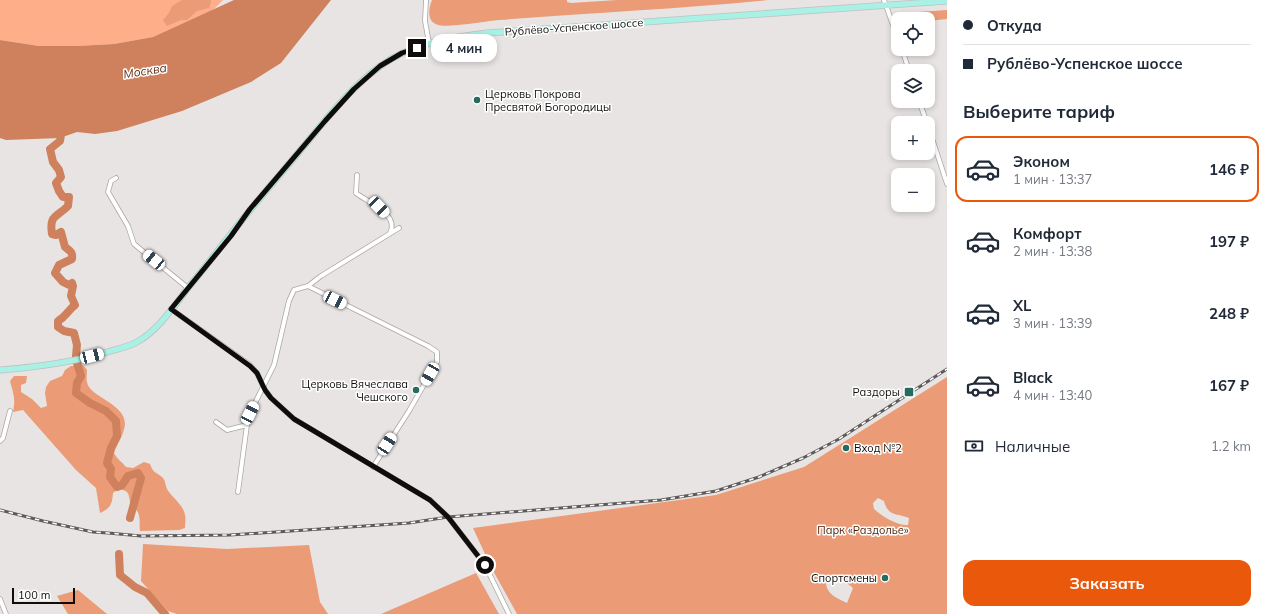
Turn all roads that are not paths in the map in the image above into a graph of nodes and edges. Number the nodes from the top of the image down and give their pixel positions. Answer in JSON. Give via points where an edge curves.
{"nodes":[{"id":1,"x":426,"y":0,"type":"edge"},
{"id":2,"x":947,"y":1,"type":"edge"},
{"id":3,"x":886,"y":2,"type":"edge"},
{"id":4,"x":891,"y":17,"type":"edge"},
{"id":5,"x":429,"y":43,"type":"junction"},
{"id":6,"x":935,"y":147,"type":"edge"},
{"id":7,"x":357,"y":175,"type":"dead end"},
{"id":8,"x":116,"y":178,"type":"dead end"},
{"id":9,"x":947,"y":184,"type":"edge"},
{"id":10,"x":399,"y":228,"type":"dead end"},
{"id":11,"x":389,"y":235,"type":"junction"},
{"id":12,"x":308,"y":286,"type":"junction"},
{"id":13,"x":188,"y":288,"type":"junction"},
{"id":14,"x":171,"y":309,"type":"junction"},
{"id":15,"x":0,"y":370,"type":"edge"},
{"id":16,"x":264,"y":386,"type":"junction"},
{"id":17,"x":10,"y":411,"type":"dead end"},
{"id":18,"x":216,"y":422,"type":"dead end"},
{"id":19,"x":247,"y":425,"type":"junction"},
{"id":20,"x":0,"y":441,"type":"edge"},
{"id":21,"x":373,"y":467,"type":"junction"},
{"id":22,"x":238,"y":492,"type":"dead end"},
{"id":23,"x":0,"y":599,"type":"edge"},
{"id":24,"x":6,"y":614,"type":"edge"},
{"id":25,"x":509,"y":614,"type":"edge"}],
"edges":[{"from":1,"to":5,"type":"street","via":[[425,21]]},
{"from":2,"to":3,"type":"main road","name":"Рублёво-Успенское шоссе"},
{"from":3,"to":4,"type":"street"},
{"from":3,"to":5,"type":"main road","name":"Рублёво-Успенское шоссе","via":[[487,33]]},
{"from":5,"to":13,"type":"main road","name":"Рублёво-Успенское шоссе","via":[[380,66],[354,89],[250,209]]},
{"from":6,"to":9,"type":"street"},
{"from":7,"to":11,"type":"street","via":[[356,193],[379,207],[391,221]]},
{"from":8,"to":13,"type":"street","via":[[108,192],[128,226],[134,244]]},
{"from":10,"to":11,"type":"street"},
{"from":11,"to":12,"type":"street"},
{"from":12,"to":16,"type":"street","via":[[294,290],[289,301],[274,365]]},
{"from":12,"to":21,"type":"street","via":[[437,352],[437,362]]},
{"from":13,"to":14,"type":"main road","name":"Рублёво-Успенское шоссе"},
{"from":14,"to":15,"type":"main road","name":"Рублёво-Успенское шоссе","via":[[148,334],[130,345],[55,364]]},
{"from":14,"to":16,"type":"street","via":[[250,366]]},
{"from":16,"to":19,"type":"street","via":[[250,413]]},
{"from":16,"to":21,"type":"street","via":[[271,398],[294,419]]},
{"from":17,"to":20,"type":"street"},
{"from":18,"to":19,"type":"street","via":[[227,430]]},
{"from":19,"to":22,"type":"street"},
{"from":21,"to":25,"type":"street","via":[[430,500],[448,517],[485,565]]},
{"from":23,"to":24,"type":"street"}]}
